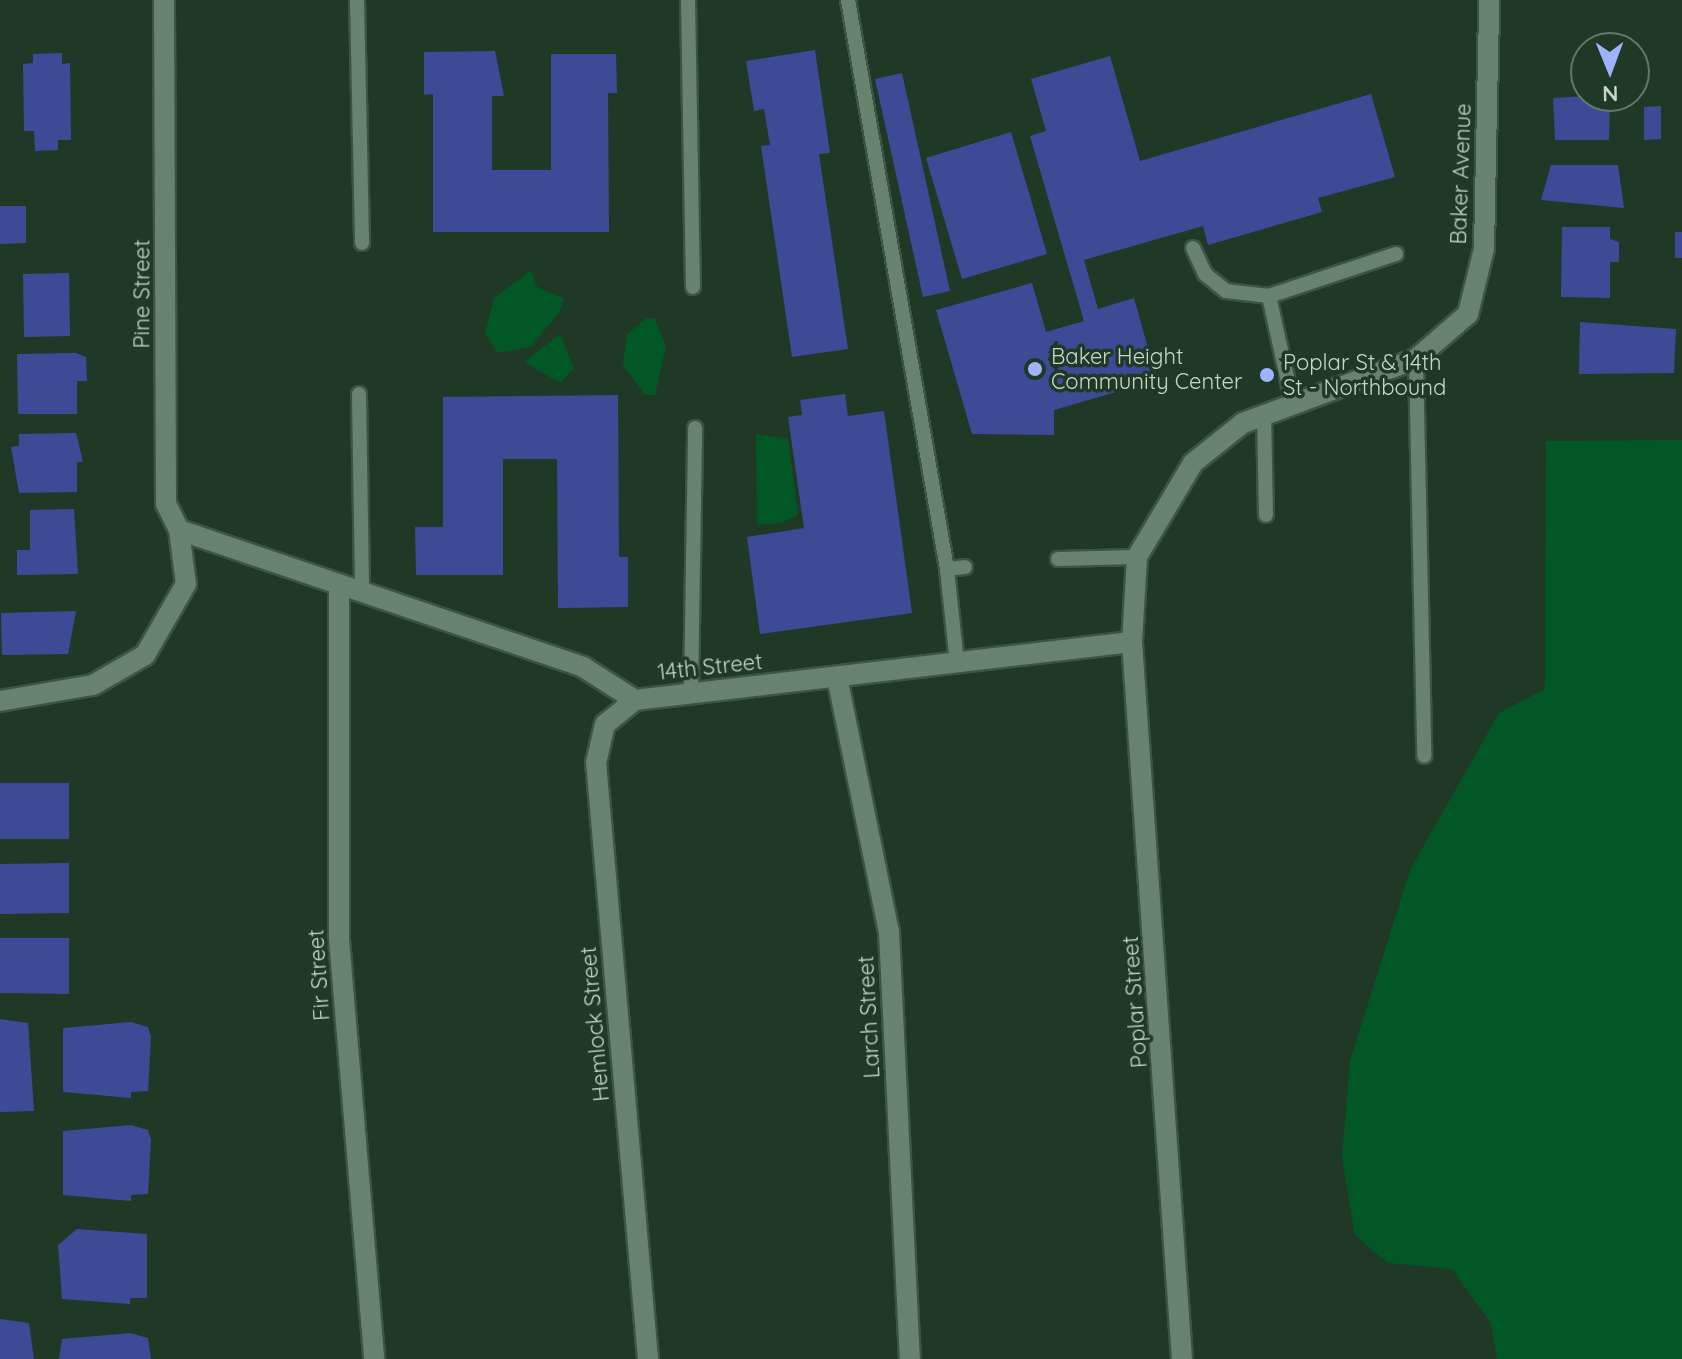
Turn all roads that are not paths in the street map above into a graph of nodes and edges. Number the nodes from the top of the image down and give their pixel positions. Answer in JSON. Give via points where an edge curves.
{"nodes":[{"id":1,"x":164,"y":0,"type":"edge"},
{"id":2,"x":357,"y":0,"type":"edge"},
{"id":3,"x":688,"y":0,"type":"edge"},
{"id":4,"x":848,"y":0,"type":"edge"},
{"id":5,"x":1489,"y":0,"type":"edge"},
{"id":6,"x":362,"y":243,"type":"dead end"},
{"id":7,"x":1193,"y":248,"type":"dead end"},
{"id":8,"x":1396,"y":254,"type":"dead end"},
{"id":9,"x":693,"y":287,"type":"dead end"},
{"id":10,"x":1269,"y":296,"type":"junction"},
{"id":11,"x":1416,"y":359,"type":"junction"},
{"id":12,"x":359,"y":394,"type":"dead end"},
{"id":13,"x":1292,"y":400,"type":"junction"},
{"id":14,"x":1264,"y":412,"type":"junction"},
{"id":15,"x":695,"y":428,"type":"dead end"},
{"id":16,"x":1266,"y":515,"type":"dead end"},
{"id":17,"x":179,"y":530,"type":"junction"},
{"id":18,"x":1137,"y":557,"type":"junction"},
{"id":19,"x":1058,"y":559,"type":"dead end"},
{"id":20,"x":965,"y":567,"type":"dead end"},
{"id":21,"x":947,"y":569,"type":"junction"},
{"id":22,"x":339,"y":586,"type":"junction"},
{"id":23,"x":362,"y":593,"type":"junction"},
{"id":24,"x":1132,"y":642,"type":"junction"},
{"id":25,"x":957,"y":663,"type":"junction"},
{"id":26,"x":837,"y":677,"type":"junction"},
{"id":27,"x":691,"y":693,"type":"junction"},
{"id":28,"x":635,"y":700,"type":"junction"},
{"id":29,"x":0,"y":701,"type":"edge"},
{"id":30,"x":1424,"y":756,"type":"dead end"},
{"id":31,"x":374,"y":1359,"type":"edge"},
{"id":32,"x":648,"y":1359,"type":"edge"},
{"id":33,"x":910,"y":1359,"type":"edge"},
{"id":34,"x":1182,"y":1359,"type":"edge"}],
"edges":[{"from":1,"to":17,"type":"street","name":"Pine Street","via":[[166,504]]},
{"from":2,"to":6,"type":"lane"},
{"from":3,"to":9,"type":"lane"},
{"from":4,"to":21,"type":"lane"},
{"from":5,"to":11,"type":"street","name":"Baker Avenue","via":[[1484,249],[1468,314]]},
{"from":7,"to":10,"type":"lane","via":[[1205,274],[1226,291]]},
{"from":8,"to":10,"type":"lane"},
{"from":10,"to":13,"type":"lane"},
{"from":11,"to":13,"type":"street","name":"Baker Avenue"},
{"from":11,"to":30,"type":"lane"},
{"from":12,"to":23,"type":"lane"},
{"from":13,"to":14,"type":"street","name":"Baker Avenue"},
{"from":14,"to":16,"type":"lane"},
{"from":14,"to":18,"type":"street","name":"Baker Avenue","via":[[1193,463]]},
{"from":15,"to":27,"type":"lane"},
{"from":17,"to":22,"type":"street","name":"14th Street"},
{"from":17,"to":29,"type":"street","name":"Pine Street","via":[[186,584],[145,655],[93,685]]},
{"from":18,"to":19,"type":"lane"},
{"from":18,"to":24,"type":"street","name":"Baker Avenue"},
{"from":20,"to":21,"type":"lane"},
{"from":21,"to":25,"type":"lane"},
{"from":22,"to":23,"type":"street","name":"14th Street"},
{"from":22,"to":31,"type":"street","name":"Fir Street","via":[[339,939]]},
{"from":23,"to":28,"type":"street","name":"14th Street","via":[[583,667]]},
{"from":24,"to":25,"type":"street","name":"14th Street"},
{"from":24,"to":34,"type":"street","name":"Poplar Street"},
{"from":25,"to":26,"type":"street","name":"14th Street"},
{"from":26,"to":27,"type":"street","name":"14th Street"},
{"from":26,"to":33,"type":"street","name":"Larch Street","via":[[889,932]]},
{"from":27,"to":28,"type":"street","name":"14th Street"},
{"from":28,"to":32,"type":"street","name":"Hemlock Street","via":[[605,724],[596,762]]}]}
